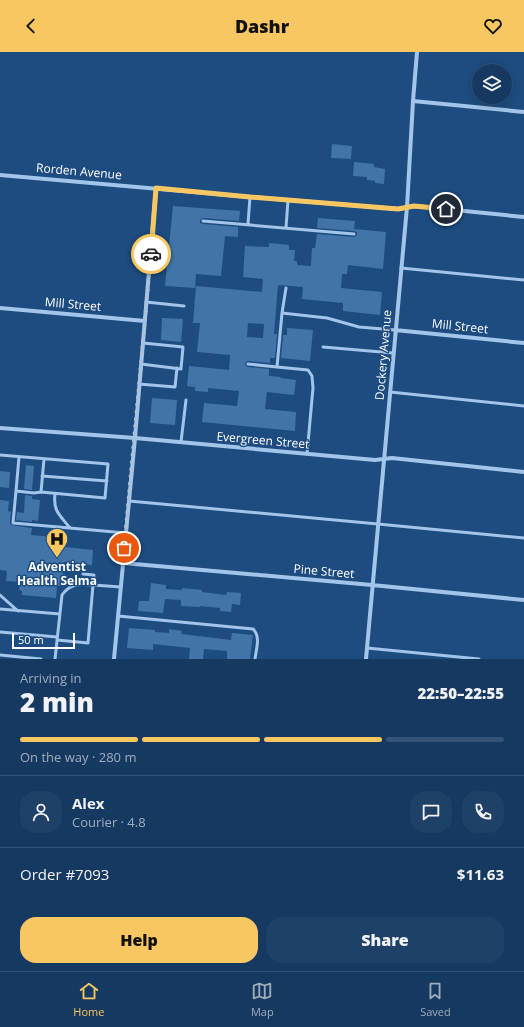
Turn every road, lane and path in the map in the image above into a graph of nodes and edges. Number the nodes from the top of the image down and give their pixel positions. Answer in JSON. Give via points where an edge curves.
{"nodes":[{"id":1,"x":417,"y":52,"type":"edge"},
{"id":2,"x":413,"y":101,"type":"junction"},
{"id":3,"x":524,"y":112,"type":"edge"},
{"id":4,"x":0,"y":174,"type":"edge"},
{"id":5,"x":156,"y":188,"type":"junction"},
{"id":6,"x":250,"y":197,"type":"junction"},
{"id":7,"x":288,"y":200,"type":"junction"},
{"id":8,"x":407,"y":207,"type":"junction"},
{"id":9,"x":524,"y":216,"type":"edge"},
{"id":10,"x":203,"y":221,"type":"dead end"},
{"id":11,"x":248,"y":224,"type":"junction"},
{"id":12,"x":286,"y":228,"type":"junction"},
{"id":13,"x":354,"y":234,"type":"dead end"},
{"id":14,"x":401,"y":268,"type":"junction"},
{"id":15,"x":524,"y":280,"type":"edge"},
{"id":16,"x":286,"y":288,"type":"dead end"},
{"id":17,"x":146,"y":302,"type":"junction"},
{"id":18,"x":184,"y":306,"type":"dead end"},
{"id":19,"x":0,"y":308,"type":"edge"},
{"id":20,"x":282,"y":313,"type":"junction"},
{"id":21,"x":145,"y":321,"type":"junction"},
{"id":22,"x":395,"y":330,"type":"junction"},
{"id":23,"x":143,"y":343,"type":"junction"},
{"id":24,"x":524,"y":343,"type":"edge"},
{"id":25,"x":323,"y":347,"type":"dead end"},
{"id":26,"x":393,"y":353,"type":"junction"},
{"id":27,"x":141,"y":364,"type":"junction"},
{"id":28,"x":248,"y":364,"type":"dead end"},
{"id":29,"x":277,"y":367,"type":"junction"},
{"id":30,"x":177,"y":368,"type":"junction"},
{"id":31,"x":139,"y":384,"type":"junction"},
{"id":32,"x":390,"y":392,"type":"junction"},
{"id":33,"x":186,"y":400,"type":"dead end"},
{"id":34,"x":524,"y":406,"type":"edge"},
{"id":35,"x":0,"y":428,"type":"edge"},
{"id":36,"x":135,"y":438,"type":"junction"},
{"id":37,"x":181,"y":442,"type":"junction"},
{"id":38,"x":307,"y":454,"type":"junction"},
{"id":39,"x":0,"y":455,"type":"edge"},
{"id":40,"x":19,"y":456,"type":"junction"},
{"id":41,"x":44,"y":459,"type":"junction"},
{"id":42,"x":383,"y":459,"type":"junction"},
{"id":43,"x":524,"y":472,"type":"edge"},
{"id":44,"x":42,"y":476,"type":"junction"},
{"id":45,"x":107,"y":481,"type":"junction"},
{"id":46,"x":16,"y":491,"type":"junction"},
{"id":47,"x":41,"y":492,"type":"junction"},
{"id":48,"x":55,"y":494,"type":"junction"},
{"id":49,"x":129,"y":501,"type":"junction"},
{"id":50,"x":378,"y":524,"type":"junction"},
{"id":51,"x":70,"y":528,"type":"junction"},
{"id":52,"x":126,"y":533,"type":"junction"},
{"id":53,"x":524,"y":538,"type":"edge"},
{"id":54,"x":123,"y":563,"type":"junction"},
{"id":55,"x":83,"y":574,"type":"dead end"},
{"id":56,"x":93,"y":585,"type":"junction"},
{"id":57,"x":372,"y":585,"type":"junction"},
{"id":58,"x":121,"y":587,"type":"junction"},
{"id":59,"x":0,"y":595,"type":"edge"},
{"id":60,"x":524,"y":600,"type":"edge"},
{"id":61,"x":0,"y":610,"type":"edge"},
{"id":62,"x":18,"y":611,"type":"junction"},
{"id":63,"x":60,"y":614,"type":"junction"},
{"id":64,"x":118,"y":616,"type":"junction"},
{"id":65,"x":0,"y":632,"type":"edge"},
{"id":66,"x":57,"y":639,"type":"junction"},
{"id":67,"x":367,"y":648,"type":"junction"},
{"id":68,"x":0,"y":656,"type":"edge"},
{"id":69,"x":41,"y":659,"type":"edge"},
{"id":70,"x":55,"y":659,"type":"edge"},
{"id":71,"x":114,"y":659,"type":"edge"},
{"id":72,"x":255,"y":659,"type":"edge"},
{"id":73,"x":366,"y":659,"type":"edge"},
{"id":74,"x":479,"y":659,"type":"edge"}],
"edges":[{"from":1,"to":2,"type":"street","name":"Dockery Avenue"},
{"from":2,"to":3,"type":"street"},
{"from":2,"to":8,"type":"street","name":"Dockery Avenue"},
{"from":4,"to":5,"type":"street","name":"Rorden Avenue"},
{"from":5,"to":6,"type":"street","name":"Rorden Avenue"},
{"from":5,"to":17,"type":"street"},
{"from":6,"to":7,"type":"street","name":"Rorden Avenue"},
{"from":6,"to":11,"type":"lane"},
{"from":7,"to":8,"type":"street","name":"Rorden Avenue","via":[[398,209]]},
{"from":7,"to":12,"type":"lane"},
{"from":8,"to":9,"type":"street","name":"Rorden Avenue"},
{"from":8,"to":14,"type":"street","name":"Dockery Avenue"},
{"from":10,"to":11,"type":"lane"},
{"from":11,"to":12,"type":"lane"},
{"from":12,"to":13,"type":"lane"},
{"from":14,"to":15,"type":"lane"},
{"from":14,"to":22,"type":"street","name":"Dockery Avenue"},
{"from":16,"to":20,"type":"lane"},
{"from":17,"to":18,"type":"lane"},
{"from":17,"to":21,"type":"street"},
{"from":19,"to":21,"type":"street","name":"Mill Street"},
{"from":20,"to":22,"type":"lane","via":[[327,318],[358,327]]},
{"from":20,"to":29,"type":"lane"},
{"from":21,"to":23,"type":"street"},
{"from":22,"to":24,"type":"street","name":"Mill Street"},
{"from":22,"to":26,"type":"street","name":"Dockery Avenue"},
{"from":23,"to":27,"type":"street"},
{"from":23,"to":30,"type":"lane","via":[[183,347],[181,368]]},
{"from":25,"to":26,"type":"lane"},
{"from":26,"to":32,"type":"street","name":"Dockery Avenue"},
{"from":27,"to":30,"type":"lane"},
{"from":27,"to":31,"type":"street"},
{"from":28,"to":29,"type":"lane"},
{"from":29,"to":38,"type":"lane","via":[[308,370],[312,376]]},
{"from":30,"to":31,"type":"lane","via":[[175,387]]},
{"from":31,"to":36,"type":"street"},
{"from":32,"to":34,"type":"lane"},
{"from":32,"to":42,"type":"street","name":"Dockery Avenue"},
{"from":33,"to":37,"type":"lane"},
{"from":35,"to":36,"type":"street","name":"Evergreen Street"},
{"from":36,"to":37,"type":"street","name":"Evergreen Street"},
{"from":36,"to":49,"type":"street"},
{"from":37,"to":38,"type":"street","name":"Evergreen Street"},
{"from":38,"to":42,"type":"street","name":"Evergreen Street"},
{"from":39,"to":40,"type":"lane"},
{"from":40,"to":41,"type":"lane"},
{"from":40,"to":46,"type":"lane"},
{"from":41,"to":44,"type":"lane"},
{"from":41,"to":45,"type":"lane","via":[[108,464]]},
{"from":42,"to":43,"type":"street","name":"Evergreen Street"},
{"from":42,"to":50,"type":"street","name":"Dockery Avenue"},
{"from":44,"to":45,"type":"lane"},
{"from":44,"to":47,"type":"lane"},
{"from":45,"to":48,"type":"lane","via":[[105,498]]},
{"from":46,"to":47,"type":"lane"},
{"from":46,"to":51,"type":"lane","via":[[13,523]]},
{"from":47,"to":48,"type":"lane"},
{"from":48,"to":51,"type":"lane","via":[[56,510]]},
{"from":49,"to":50,"type":"lane"},
{"from":49,"to":52,"type":"street"},
{"from":50,"to":53,"type":"lane"},
{"from":50,"to":57,"type":"street","name":"Dockery Avenue"},
{"from":51,"to":52,"type":"lane"},
{"from":52,"to":54,"type":"street"},
{"from":54,"to":57,"type":"street","name":"Pine Street"},
{"from":54,"to":58,"type":"street"},
{"from":55,"to":56,"type":"lane","via":[[94,575]]},
{"from":56,"to":58,"type":"lane"},
{"from":56,"to":63,"type":"lane","via":[[72,586],[64,593]]},
{"from":56,"to":66,"type":"lane","via":[[88,643]]},
{"from":57,"to":60,"type":"street","name":"Pine Street"},
{"from":57,"to":67,"type":"street","name":"Dockery Avenue"},
{"from":58,"to":64,"type":"street"},
{"from":59,"to":62,"type":"lane"},
{"from":61,"to":62,"type":"lane"},
{"from":62,"to":63,"type":"lane"},
{"from":63,"to":66,"type":"lane"},
{"from":64,"to":71,"type":"street"},
{"from":64,"to":72,"type":"lane","via":[[250,628],[257,636]]},
{"from":65,"to":66,"type":"lane"},
{"from":66,"to":70,"type":"lane"},
{"from":67,"to":73,"type":"street","name":"Dockery Avenue"},
{"from":67,"to":74,"type":"lane"},
{"from":68,"to":69,"type":"lane"}]}
